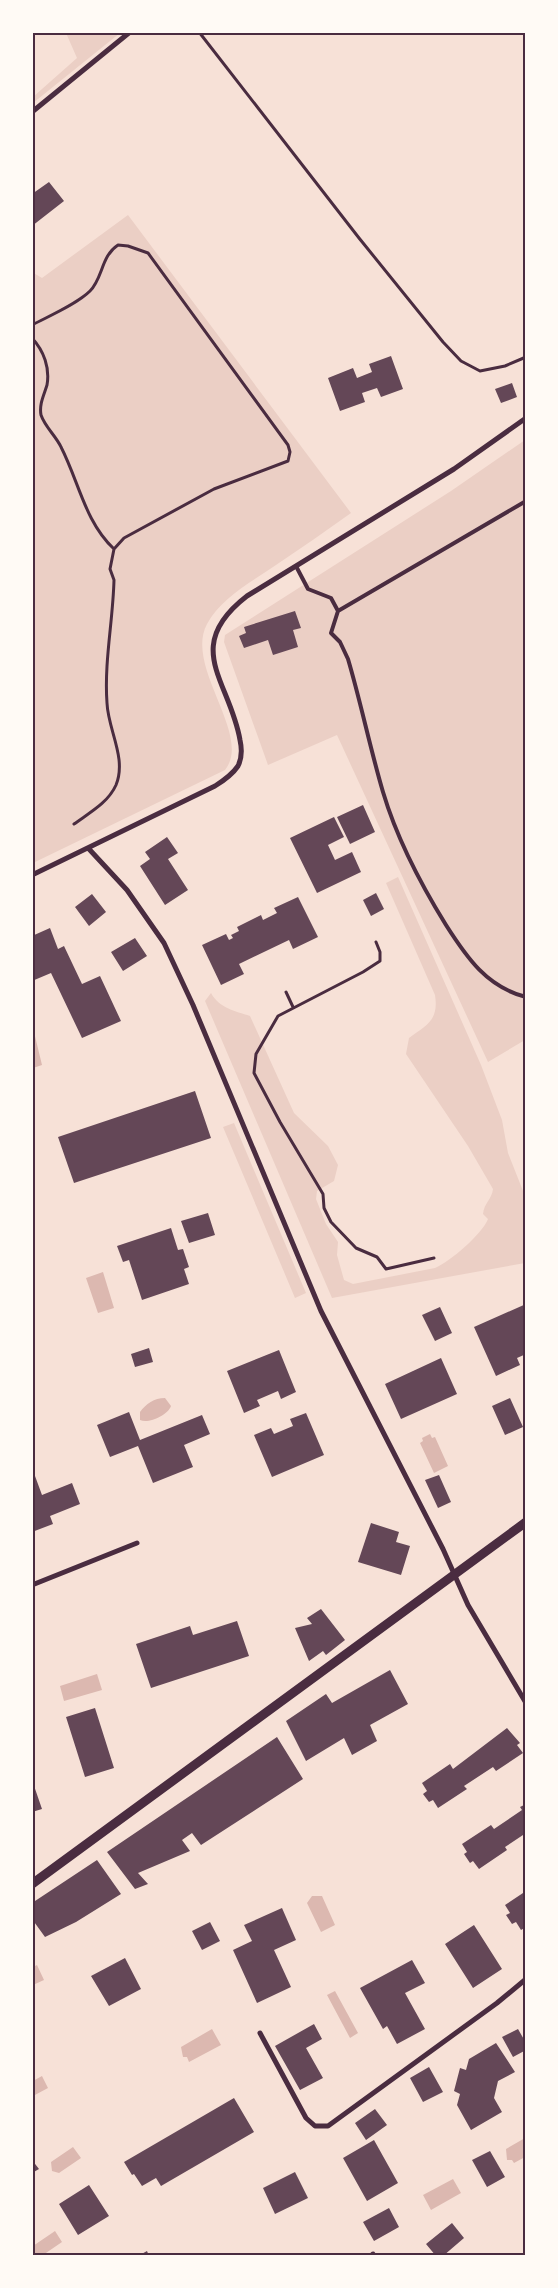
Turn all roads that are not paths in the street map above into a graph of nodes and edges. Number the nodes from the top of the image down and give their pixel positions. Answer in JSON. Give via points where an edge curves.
{"nodes":[{"id":1,"x":130,"y":32,"type":"edge"},
{"id":2,"x":32,"y":112,"type":"edge"},
{"id":3,"x":526,"y":418,"type":"edge"},
{"id":4,"x":526,"y":501,"type":"edge"},
{"id":5,"x":297,"y":568,"type":"junction"},
{"id":6,"x":338,"y":611,"type":"junction"},
{"id":7,"x":89,"y":848,"type":"junction"},
{"id":8,"x":32,"y":875,"type":"edge"},
{"id":9,"x":526,"y":997,"type":"edge"},
{"id":10,"x":526,"y":1522,"type":"edge"},
{"id":11,"x":137,"y":1543,"type":"dead end"},
{"id":12,"x":454,"y":1574,"type":"junction"},
{"id":13,"x":32,"y":1585,"type":"edge"},
{"id":14,"x":526,"y":1703,"type":"edge"},
{"id":15,"x":32,"y":1884,"type":"edge"},
{"id":16,"x":526,"y":1980,"type":"edge"},
{"id":17,"x":260,"y":2033,"type":"dead end"}],
"edges":[{"from":1,"to":2,"type":"street"},
{"from":3,"to":5,"type":"street","via":[[454,469]]},
{"from":4,"to":6,"type":"lane"},
{"from":5,"to":6,"type":"lane","via":[[308,589],[331,598]]},
{"from":5,"to":7,"type":"street","via":[[247,596],[232,608],[216,632],[213,642],[215,668],[241,744],[237,767],[214,786]]},
{"from":6,"to":9,"type":"lane","via":[[331,633],[340,642],[348,659],[383,792],[416,873],[454,938],[478,971],[496,985]]},
{"from":7,"to":8,"type":"street"},
{"from":7,"to":12,"type":"street","via":[[127,890],[164,943],[321,1310]]},
{"from":10,"to":12,"type":"street"},
{"from":11,"to":13,"type":"street"},
{"from":12,"to":14,"type":"street","via":[[468,1605]]},
{"from":12,"to":15,"type":"street"},
{"from":16,"to":17,"type":"street","via":[[328,2126],[315,2126],[306,2118]]}]}
